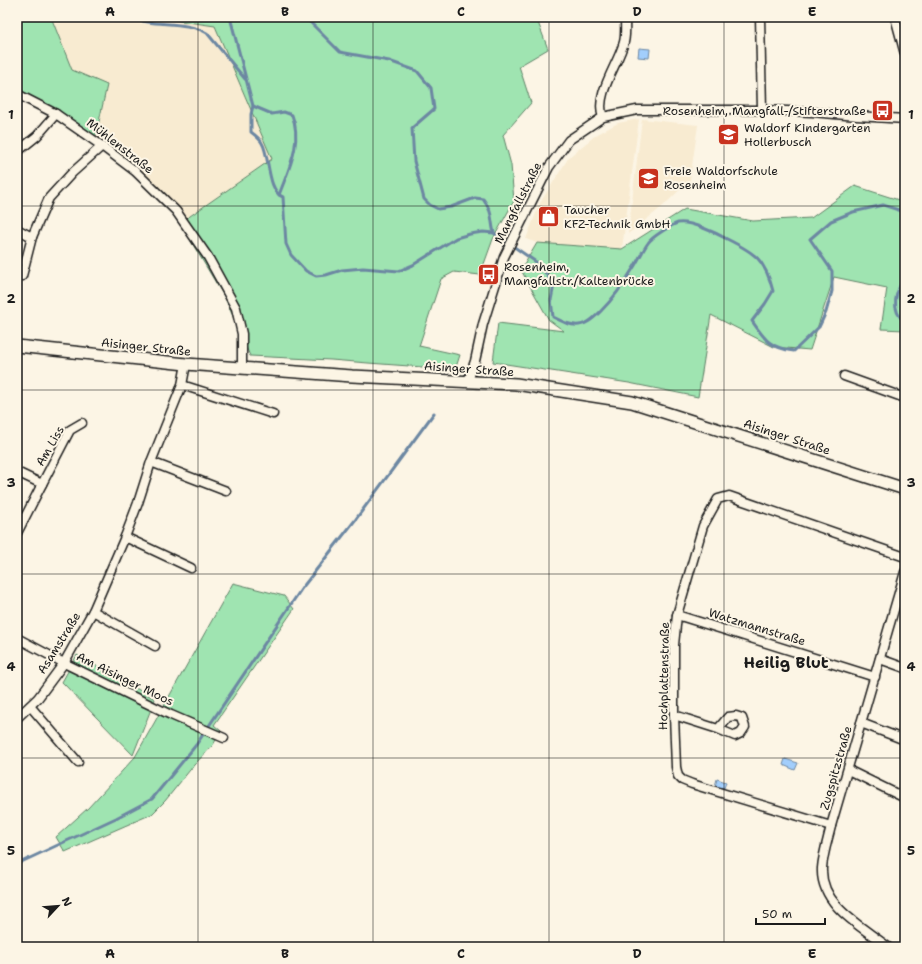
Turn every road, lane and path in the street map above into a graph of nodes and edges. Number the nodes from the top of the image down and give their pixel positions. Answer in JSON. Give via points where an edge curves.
{"nodes":[{"id":1,"x":625,"y":17,"type":"edge"},
{"id":2,"x":760,"y":17,"type":"edge"},
{"id":3,"x":895,"y":17,"type":"edge"},
{"id":4,"x":905,"y":54,"type":"edge"},
{"id":5,"x":17,"y":94,"type":"edge"},
{"id":6,"x":762,"y":110,"type":"junction"},
{"id":7,"x":56,"y":114,"type":"junction"},
{"id":8,"x":603,"y":117,"type":"junction"},
{"id":9,"x":905,"y":119,"type":"edge"},
{"id":10,"x":102,"y":146,"type":"junction"},
{"id":11,"x":17,"y":152,"type":"edge"},
{"id":12,"x":17,"y":229,"type":"edge"},
{"id":13,"x":32,"y":237,"type":"junction"},
{"id":14,"x":17,"y":275,"type":"edge"},
{"id":15,"x":17,"y":346,"type":"edge"},
{"id":16,"x":186,"y":364,"type":"junction"},
{"id":17,"x":242,"y":367,"type":"junction"},
{"id":18,"x":844,"y":376,"type":"dead end"},
{"id":19,"x":468,"y":381,"type":"junction"},
{"id":20,"x":182,"y":385,"type":"junction"},
{"id":21,"x":905,"y":398,"type":"edge"},
{"id":22,"x":273,"y":414,"type":"dead end"},
{"id":23,"x":82,"y":424,"type":"dead end"},
{"id":24,"x":151,"y":462,"type":"junction"},
{"id":25,"x":17,"y":472,"type":"edge"},
{"id":26,"x":42,"y":484,"type":"junction"},
{"id":27,"x":905,"y":489,"type":"edge"},
{"id":28,"x":226,"y":491,"type":"dead end"},
{"id":29,"x":17,"y":533,"type":"edge"},
{"id":30,"x":125,"y":538,"type":"junction"},
{"id":31,"x":905,"y":557,"type":"edge"},
{"id":32,"x":191,"y":568,"type":"dead end"},
{"id":33,"x":905,"y":572,"type":"edge"},
{"id":34,"x":93,"y":611,"type":"junction"},
{"id":35,"x":678,"y":615,"type":"junction"},
{"id":36,"x":17,"y":638,"type":"edge"},
{"id":37,"x":156,"y":646,"type":"dead end"},
{"id":38,"x":880,"y":658,"type":"junction"},
{"id":39,"x":64,"y":662,"type":"junction"},
{"id":40,"x":905,"y":668,"type":"edge"},
{"id":41,"x":875,"y":677,"type":"junction"},
{"id":42,"x":30,"y":706,"type":"junction"},
{"id":43,"x":674,"y":715,"type":"junction"},
{"id":44,"x":17,"y":718,"type":"edge"},
{"id":45,"x":861,"y":723,"type":"junction"},
{"id":46,"x":718,"y":729,"type":"dead end"},
{"id":47,"x":224,"y":738,"type":"dead end"},
{"id":48,"x":905,"y":740,"type":"edge"},
{"id":49,"x":78,"y":762,"type":"dead end"},
{"id":50,"x":848,"y":770,"type":"junction"},
{"id":51,"x":905,"y":798,"type":"edge"},
{"id":52,"x":831,"y":826,"type":"junction"},
{"id":53,"x":888,"y":947,"type":"edge"}],
"edges":[{"from":1,"to":8,"type":"street","via":[[624,42],[605,86],[600,111]]},
{"from":2,"to":6,"type":"street"},
{"from":3,"to":4,"type":"street"},
{"from":5,"to":7,"type":"street","name":"Mühlenstraße"},
{"from":6,"to":8,"type":"street","name":"Mangfallstraße","via":[[637,110]]},
{"from":6,"to":9,"type":"street","name":"Mangfallstraße"},
{"from":7,"to":10,"type":"street","name":"Mühlenstraße"},
{"from":7,"to":11,"type":"street","via":[[37,136]]},
{"from":8,"to":19,"type":"street","name":"Mangfallstraße","via":[[569,140],[549,167],[504,257],[482,324],[475,361]]},
{"from":10,"to":13,"type":"street","via":[[49,198]]},
{"from":10,"to":17,"type":"street","name":"Mühlenstraße","via":[[135,171],[176,211],[208,257],[236,308],[242,334]]},
{"from":12,"to":13,"type":"street"},
{"from":13,"to":14,"type":"street","via":[[22,276]]},
{"from":15,"to":16,"type":"main road","name":"Aisinger Straße"},
{"from":16,"to":17,"type":"main road","name":"Aisinger Straße"},
{"from":16,"to":20,"type":"street","name":"Asamstraße"},
{"from":17,"to":19,"type":"main road","name":"Aisinger Straße","via":[[352,376]]},
{"from":18,"to":21,"type":"street"},
{"from":19,"to":27,"type":"main road","name":"Aisinger Straße","via":[[516,384],[632,402]]},
{"from":20,"to":22,"type":"street"},
{"from":20,"to":24,"type":"street","name":"Asamstraße"},
{"from":23,"to":26,"type":"street","name":"Am Liss","via":[[70,430]]},
{"from":24,"to":28,"type":"street"},
{"from":24,"to":30,"type":"street","name":"Asamstraße"},
{"from":25,"to":26,"type":"street","name":"Am Liss"},
{"from":26,"to":29,"type":"street","name":"Am Liss"},
{"from":30,"to":32,"type":"street"},
{"from":30,"to":34,"type":"street","name":"Asamstraße"},
{"from":31,"to":35,"type":"street","name":"Hochplattenstraße","via":[[729,496],[718,499],[703,526]]},
{"from":33,"to":38,"type":"street","name":"Zugspitzstraße"},
{"from":34,"to":37,"type":"street","name":"Asamstraße"},
{"from":34,"to":39,"type":"street","name":"Asamstraße"},
{"from":35,"to":41,"type":"street","name":"Watzmannstraße"},
{"from":35,"to":43,"type":"street","name":"Hochplattenstraße","via":[[674,645]]},
{"from":36,"to":39,"type":"street","name":"Am Aisinger Moos"},
{"from":38,"to":40,"type":"street"},
{"from":38,"to":41,"type":"street","name":"Zugspitzstraße"},
{"from":39,"to":42,"type":"street","name":"Asamstraße"},
{"from":39,"to":47,"type":"street","name":"Am Aisinger Moos"},
{"from":41,"to":45,"type":"street","name":"Zugspitzstraße"},
{"from":42,"to":44,"type":"street","name":"Asamstraße"},
{"from":42,"to":49,"type":"street"},
{"from":43,"to":46,"type":"street"},
{"from":43,"to":52,"type":"street","name":"Hochplattenstraße","via":[[676,766],[678,776],[682,780]]},
{"from":45,"to":48,"type":"street"},
{"from":45,"to":50,"type":"street","name":"Zugspitzstraße"},
{"from":50,"to":51,"type":"street"},
{"from":50,"to":52,"type":"street","name":"Zugspitzstraße"},
{"from":52,"to":53,"type":"street","name":"Zugspitzstraße","via":[[822,867],[828,891],[838,908]]}]}
